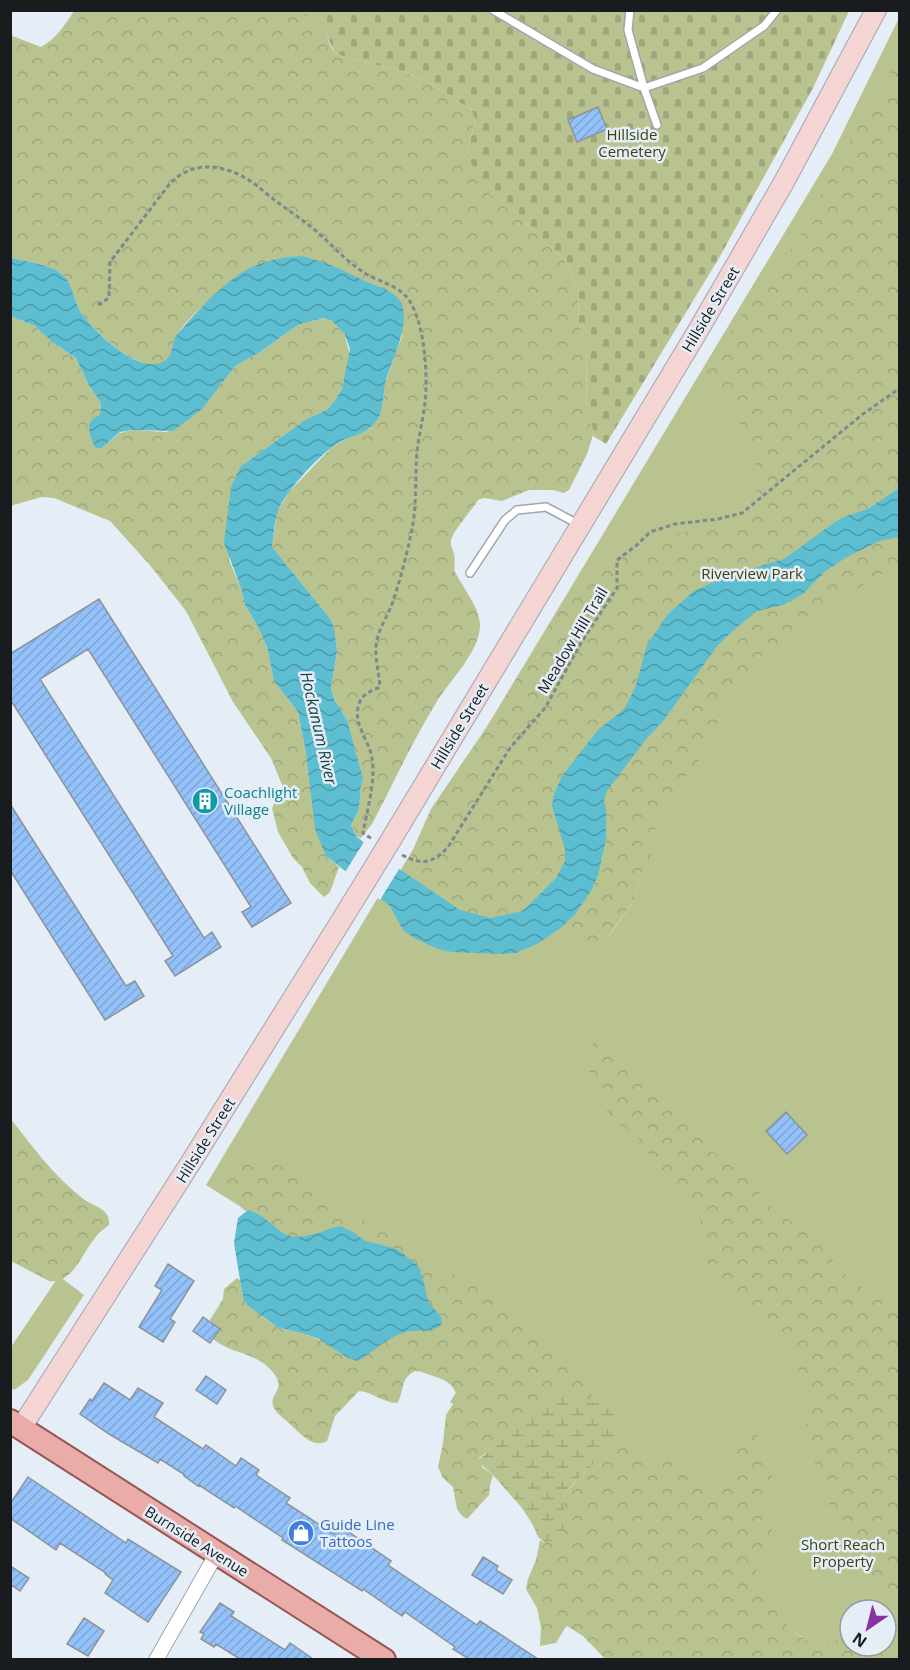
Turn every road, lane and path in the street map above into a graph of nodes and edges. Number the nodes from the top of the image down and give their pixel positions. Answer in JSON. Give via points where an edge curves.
{"nodes":[{"id":1,"x":493,"y":10,"type":"edge"},
{"id":2,"x":630,"y":10,"type":"edge"},
{"id":3,"x":777,"y":10,"type":"edge"},
{"id":4,"x":876,"y":10,"type":"edge"},
{"id":5,"x":644,"y":88,"type":"junction"},
{"id":6,"x":657,"y":125,"type":"dead end"},
{"id":7,"x":98,"y":305,"type":"dead end"},
{"id":8,"x":900,"y":387,"type":"edge"},
{"id":9,"x":580,"y":525,"type":"junction"},
{"id":10,"x":470,"y":573,"type":"dead end"},
{"id":11,"x":387,"y":846,"type":"junction"},
{"id":12,"x":16,"y":1425,"type":"edge"},
{"id":13,"x":217,"y":1553,"type":"junction"},
{"id":14,"x":156,"y":1659,"type":"edge"},
{"id":15,"x":384,"y":1659,"type":"edge"}],
"edges":[{"from":1,"to":5,"type":"lane","via":[[593,69]]},
{"from":2,"to":5,"type":"lane","via":[[628,30]]},
{"from":3,"to":5,"type":"lane","via":[[764,26],[703,68]]},
{"from":4,"to":9,"type":"main road","name":"Hillside Street","via":[[784,182]]},
{"from":5,"to":6,"type":"lane"},
{"from":7,"to":11,"type":"path","via":[[109,298],[110,262],[176,176],[206,166],[229,169],[256,185],[364,273],[399,290],[409,300],[420,323],[425,374],[412,528],[393,602],[376,644],[375,666],[380,687],[362,696],[357,706],[373,773],[363,833]]},
{"from":8,"to":11,"type":"path","name":"Meadow Hill Trail","via":[[741,513],[650,532],[617,560],[617,588],[581,642],[545,708],[510,748],[448,847],[437,860],[428,862],[412,860]]},
{"from":9,"to":10,"type":"lane","via":[[546,507],[517,510],[505,520]]},
{"from":9,"to":11,"type":"main road","name":"Hillside Street"},
{"from":11,"to":12,"type":"main road","name":"Hillside Street","bridge":true,"via":[[180,1179]]},
{"from":12,"to":13,"type":"main road","name":"Burnside Avenue"},
{"from":13,"to":14,"type":"street"},
{"from":13,"to":15,"type":"main road","name":"Burnside Avenue"}]}
